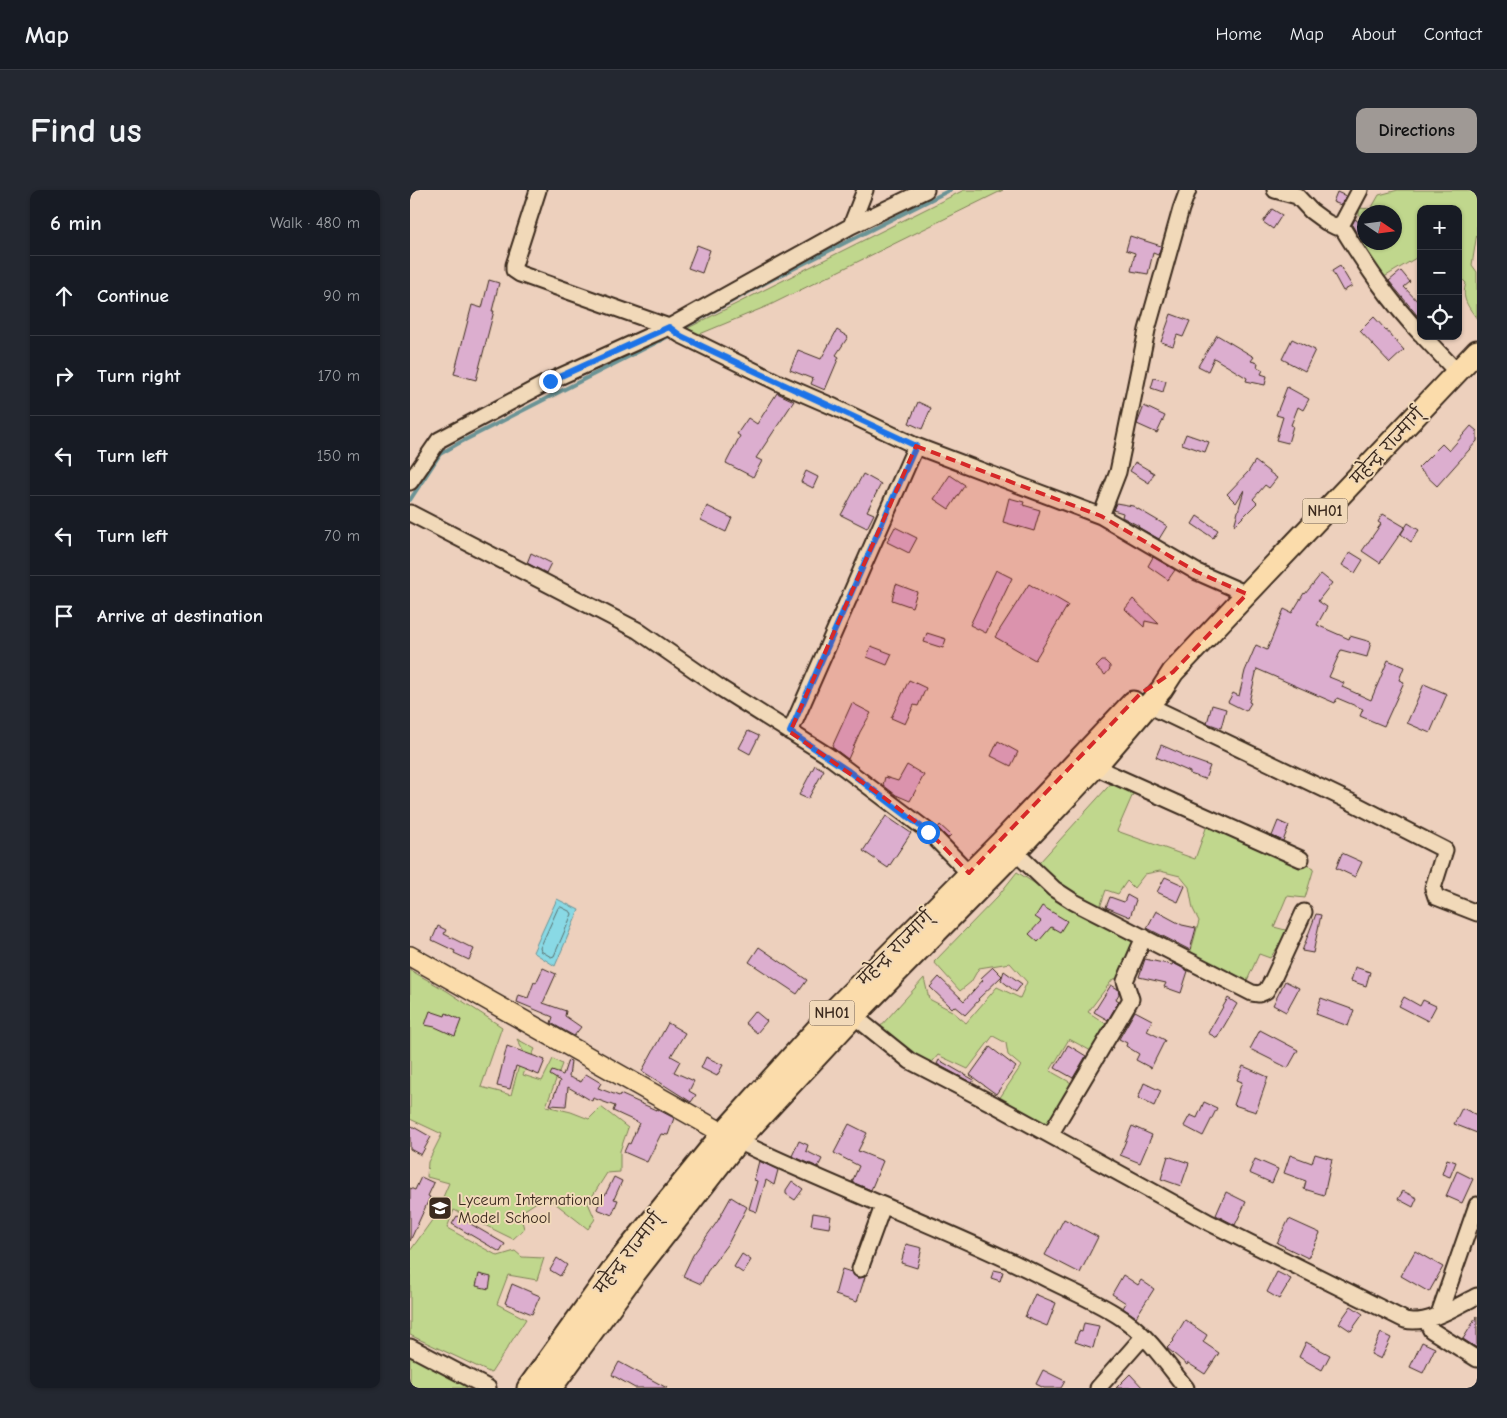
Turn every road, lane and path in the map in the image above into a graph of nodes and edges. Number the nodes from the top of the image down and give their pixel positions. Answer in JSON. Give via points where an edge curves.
{"nodes":[{"id":1,"x":538,"y":190,"type":"edge"},
{"id":2,"x":865,"y":190,"type":"edge"},
{"id":3,"x":926,"y":190,"type":"edge"},
{"id":4,"x":1188,"y":190,"type":"edge"},
{"id":5,"x":1275,"y":190,"type":"edge"},
{"id":6,"x":1360,"y":190,"type":"edge"},
{"id":7,"x":1299,"y":193,"type":"edge"},
{"id":8,"x":1340,"y":224,"type":"junction"},
{"id":9,"x":851,"y":226,"type":"junction"},
{"id":10,"x":1417,"y":330,"type":"edge"},
{"id":11,"x":675,"y":331,"type":"junction"},
{"id":12,"x":1430,"y":340,"type":"edge"},
{"id":13,"x":1469,"y":365,"type":"edge"},
{"id":14,"x":916,"y":446,"type":"junction"},
{"id":15,"x":410,"y":482,"type":"edge"},
{"id":16,"x":410,"y":513,"type":"edge"},
{"id":17,"x":1101,"y":516,"type":"junction"},
{"id":18,"x":1247,"y":594,"type":"junction"},
{"id":19,"x":1173,"y":672,"type":"junction"},
{"id":20,"x":1148,"y":705,"type":"junction"},
{"id":21,"x":790,"y":732,"type":"junction"},
{"id":22,"x":1095,"y":767,"type":"junction"},
{"id":23,"x":1015,"y":852,"type":"junction"},
{"id":24,"x":1301,"y":859,"type":"dead end"},
{"id":25,"x":969,"y":873,"type":"junction"},
{"id":26,"x":1304,"y":912,"type":"dead end"},
{"id":27,"x":1477,"y":913,"type":"edge"},
{"id":28,"x":1144,"y":937,"type":"junction"},
{"id":29,"x":410,"y":956,"type":"edge"},
{"id":30,"x":854,"y":1016,"type":"junction"},
{"id":31,"x":1050,"y":1135,"type":"junction"},
{"id":32,"x":731,"y":1137,"type":"junction"},
{"id":33,"x":1477,"y":1205,"type":"edge"},
{"id":34,"x":884,"y":1206,"type":"junction"},
{"id":35,"x":860,"y":1269,"type":"dead end"},
{"id":36,"x":1477,"y":1296,"type":"edge"},
{"id":37,"x":1432,"y":1317,"type":"junction"},
{"id":38,"x":1143,"y":1337,"type":"junction"},
{"id":39,"x":410,"y":1347,"type":"edge"},
{"id":40,"x":1477,"y":1359,"type":"edge"},
{"id":41,"x":488,"y":1388,"type":"edge"},
{"id":42,"x":528,"y":1388,"type":"edge"},
{"id":43,"x":551,"y":1388,"type":"edge"},
{"id":44,"x":1098,"y":1388,"type":"edge"},
{"id":45,"x":1186,"y":1388,"type":"edge"}],
"edges":[{"from":1,"to":11,"type":"street","via":[[514,270]]},
{"from":2,"to":9,"type":"street"},
{"from":3,"to":9,"type":"street"},
{"from":4,"to":17,"type":"street","via":[[1147,330],[1118,472]]},
{"from":5,"to":7,"type":"street"},
{"from":6,"to":8,"type":"street"},
{"from":7,"to":8,"type":"street","via":[[1311,211],[1336,227]]},
{"from":8,"to":10,"type":"street","via":[[1366,266]]},
{"from":9,"to":11,"type":"street"},
{"from":11,"to":14,"type":"street"},
{"from":11,"to":15,"type":"street","via":[[550,381],[439,440]]},
{"from":12,"to":13,"type":"street"},
{"from":13,"to":18,"type":"highway","name":"महेन्द्र राज्मार्ग्","number":"NH01"},
{"from":14,"to":17,"type":"street"},
{"from":14,"to":21,"type":"street"},
{"from":16,"to":21,"type":"street","via":[[637,630]]},
{"from":17,"to":18,"type":"street","via":[[1198,572]]},
{"from":18,"to":19,"type":"highway","name":"महेन्द्र राज्मार्ग्","number":"NH01"},
{"from":19,"to":20,"type":"highway","name":"महेन्द्र राज्मार्ग्","number":"NH01"},
{"from":19,"to":25,"type":"highway","name":"महेन्द्र राज्मार्ग्","number":"NH01","via":[[1140,694]]},
{"from":20,"to":22,"type":"highway","name":"महेन्द्र राज्मार्ग्","number":"NH01"},
{"from":20,"to":27,"type":"street","via":[[1444,850],[1433,888],[1436,897]]},
{"from":21,"to":25,"type":"street","via":[[827,755],[928,832]]},
{"from":22,"to":23,"type":"highway","name":"महेन्द्र राज्मार्ग्","number":"NH01"},
{"from":22,"to":24,"type":"street"},
{"from":23,"to":28,"type":"street","via":[[1054,889]]},
{"from":23,"to":30,"type":"highway","name":"महेन्द्र राज्मार्ग्","number":"NH01"},
{"from":25,"to":32,"type":"highway","name":"महेन्द्र राज्मार्ग्","number":"NH01","via":[[835,1009]]},
{"from":26,"to":28,"type":"street","via":[[1273,979],[1266,991],[1259,994],[1235,986]]},
{"from":28,"to":31,"type":"street","via":[[1125,981],[1131,999]]},
{"from":29,"to":32,"type":"main road"},
{"from":30,"to":31,"type":"street","via":[[910,1061]]},
{"from":30,"to":32,"type":"highway","name":"महेन्द्र राज्मार्ग्","number":"NH01"},
{"from":31,"to":37,"type":"street","via":[[1210,1223],[1405,1320],[1414,1323]]},
{"from":32,"to":34,"type":"street"},
{"from":32,"to":42,"type":"highway","name":"महेन्द्र राज्मार्ग्","number":"NH01","via":[[619,1261]]},
{"from":32,"to":43,"type":"highway","name":"महेन्द्र राज्मार्ग्","number":"NH01"},
{"from":33,"to":37,"type":"street"},
{"from":34,"to":35,"type":"street"},
{"from":34,"to":38,"type":"street","via":[[982,1247],[1101,1306],[1126,1321]]},
{"from":36,"to":37,"type":"street"},
{"from":37,"to":40,"type":"street","via":[[1431,1330]]},
{"from":38,"to":44,"type":"street"},
{"from":38,"to":45,"type":"street"},
{"from":39,"to":41,"type":"street"}]}
